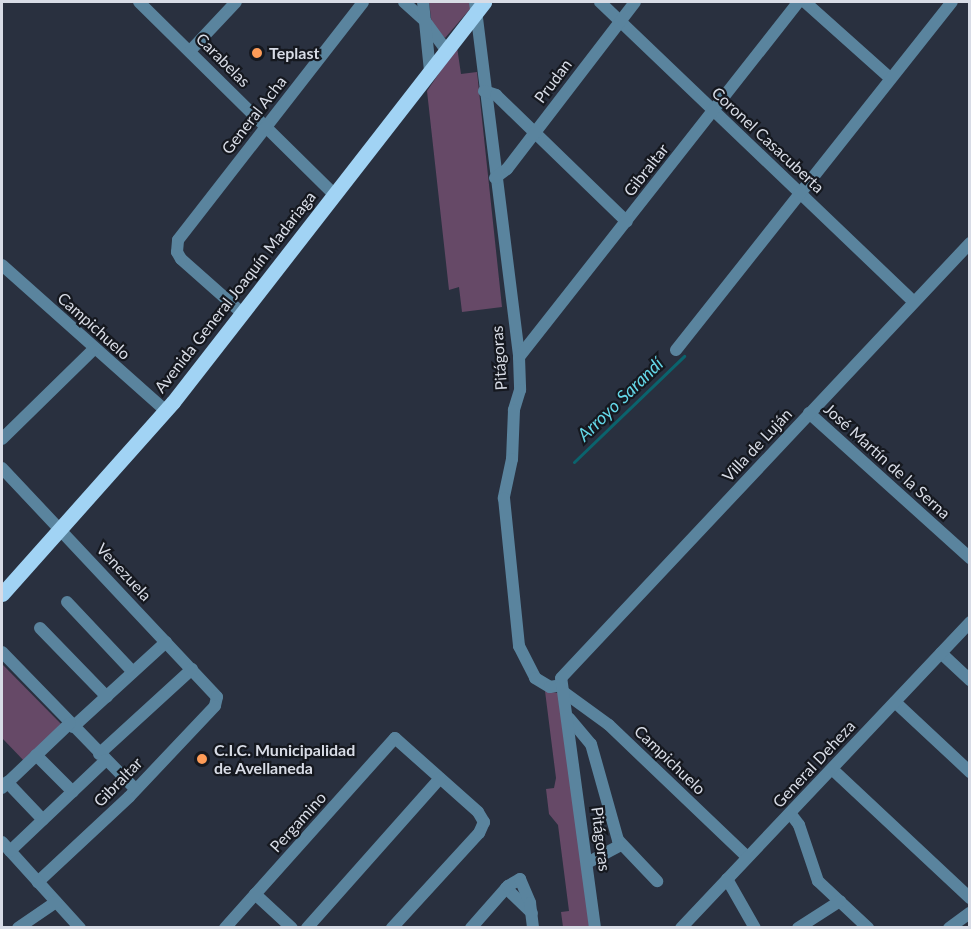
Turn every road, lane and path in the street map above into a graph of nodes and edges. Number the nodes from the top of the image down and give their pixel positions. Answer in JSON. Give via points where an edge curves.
{"nodes":[{"id":1,"x":139,"y":2,"type":"edge"},
{"id":2,"x":236,"y":2,"type":"edge"},
{"id":3,"x":363,"y":2,"type":"edge"},
{"id":4,"x":404,"y":2,"type":"edge"},
{"id":5,"x":423,"y":2,"type":"edge"},
{"id":6,"x":600,"y":2,"type":"edge"},
{"id":7,"x":635,"y":2,"type":"edge"},
{"id":8,"x":798,"y":2,"type":"edge"},
{"id":9,"x":806,"y":2,"type":"edge"},
{"id":10,"x":952,"y":2,"type":"edge"},
{"id":11,"x":478,"y":5,"type":"edge"},
{"id":12,"x":425,"y":21,"type":"junction"},
{"id":13,"x":619,"y":21,"type":"junction"},
{"id":14,"x":446,"y":50,"type":"junction"},
{"id":15,"x":190,"y":51,"type":"junction"},
{"id":16,"x":430,"y":70,"type":"junction"},
{"id":17,"x":890,"y":78,"type":"junction"},
{"id":18,"x":484,"y":91,"type":"junction"},
{"id":19,"x":713,"y":111,"type":"junction"},
{"id":20,"x":266,"y":126,"type":"junction"},
{"id":21,"x":535,"y":132,"type":"junction"},
{"id":22,"x":495,"y":178,"type":"junction"},
{"id":23,"x":798,"y":192,"type":"junction"},
{"id":24,"x":334,"y":194,"type":"junction"},
{"id":25,"x":627,"y":222,"type":"junction"},
{"id":26,"x":969,"y":243,"type":"edge"},
{"id":27,"x":2,"y":265,"type":"edge"},
{"id":28,"x":914,"y":302,"type":"junction"},
{"id":29,"x":242,"y":313,"type":"junction"},
{"id":30,"x":94,"y":349,"type":"junction"},
{"id":31,"x":676,"y":350,"type":"dead end"},
{"id":32,"x":519,"y":357,"type":"junction"},
{"id":33,"x":166,"y":411,"type":"junction"},
{"id":34,"x":809,"y":413,"type":"junction"},
{"id":35,"x":2,"y":439,"type":"edge"},
{"id":36,"x":2,"y":468,"type":"edge"},
{"id":37,"x":60,"y":529,"type":"junction"},
{"id":38,"x":969,"y":558,"type":"edge"},
{"id":39,"x":2,"y":594,"type":"edge"},
{"id":40,"x":67,"y":602,"type":"dead end"},
{"id":41,"x":969,"y":622,"type":"edge"},
{"id":42,"x":40,"y":628,"type":"dead end"},
{"id":43,"x":166,"y":642,"type":"junction"},
{"id":44,"x":2,"y":652,"type":"edge"},
{"id":45,"x":941,"y":653,"type":"junction"},
{"id":46,"x":192,"y":669,"type":"junction"},
{"id":47,"x":133,"y":672,"type":"junction"},
{"id":48,"x":969,"y":680,"type":"edge"},
{"id":49,"x":563,"y":689,"type":"junction"},
{"id":50,"x":107,"y":697,"type":"junction"},
{"id":51,"x":217,"y":701,"type":"joint"},
{"id":52,"x":895,"y":702,"type":"junction"},
{"id":53,"x":569,"y":718,"type":"junction"},
{"id":54,"x":72,"y":725,"type":"junction"},
{"id":55,"x":36,"y":755,"type":"junction"},
{"id":56,"x":102,"y":757,"type":"junction"},
{"id":57,"x":832,"y":769,"type":"junction"},
{"id":58,"x":969,"y":772,"type":"edge"},
{"id":59,"x":440,"y":778,"type":"junction"},
{"id":60,"x":4,"y":785,"type":"edge"},
{"id":61,"x":135,"y":789,"type":"junction"},
{"id":62,"x":73,"y":792,"type":"junction"},
{"id":63,"x":790,"y":813,"type":"junction"},
{"id":64,"x":43,"y":820,"type":"junction"},
{"id":65,"x":621,"y":844,"type":"junction"},
{"id":66,"x":6,"y":847,"type":"edge"},
{"id":67,"x":747,"y":857,"type":"junction"},
{"id":68,"x":587,"y":863,"type":"junction"},
{"id":69,"x":727,"y":879,"type":"junction"},
{"id":70,"x":657,"y":881,"type":"dead end"},
{"id":71,"x":38,"y":882,"type":"junction"},
{"id":72,"x":255,"y":894,"type":"junction"},
{"id":73,"x":969,"y":898,"type":"edge"},
{"id":74,"x":840,"y":901,"type":"junction"},
{"id":75,"x":56,"y":902,"type":"junction"},
{"id":76,"x":969,"y":913,"type":"edge"},
{"id":77,"x":18,"y":927,"type":"edge"},
{"id":78,"x":81,"y":927,"type":"edge"},
{"id":79,"x":225,"y":927,"type":"edge"},
{"id":80,"x":292,"y":927,"type":"edge"},
{"id":81,"x":307,"y":927,"type":"edge"},
{"id":82,"x":392,"y":927,"type":"edge"},
{"id":83,"x":471,"y":927,"type":"edge"},
{"id":84,"x":533,"y":927,"type":"edge"},
{"id":85,"x":595,"y":927,"type":"edge"},
{"id":86,"x":681,"y":927,"type":"edge"},
{"id":87,"x":755,"y":927,"type":"edge"},
{"id":88,"x":798,"y":927,"type":"edge"},
{"id":89,"x":868,"y":927,"type":"edge"},
{"id":90,"x":949,"y":927,"type":"edge"}],
"edges":[{"from":1,"to":15,"type":"street","name":"Carabelas"},
{"from":2,"to":15,"type":"street"},
{"from":3,"to":20,"type":"street","name":"General Acha"},
{"from":4,"to":12,"type":"street"},
{"from":5,"to":12,"type":"street"},
{"from":6,"to":13,"type":"street","name":"Coronel Casacuberta"},
{"from":7,"to":13,"type":"street","name":"Prudan"},
{"from":8,"to":19,"type":"street","name":"Gibraltar"},
{"from":9,"to":17,"type":"street"},
{"from":10,"to":17,"type":"street"},
{"from":11,"to":14,"type":"main road","name":"Avenida General Joaquín Madariaga"},
{"from":11,"to":18,"type":"street","name":"Pitágoras"},
{"from":12,"to":14,"type":"street"},
{"from":12,"to":16,"type":"street"},
{"from":13,"to":19,"type":"street","name":"Coronel Casacuberta"},
{"from":13,"to":21,"type":"street","name":"Prudan"},
{"from":14,"to":16,"type":"main road","name":"Avenida General Joaquín Madariaga"},
{"from":15,"to":20,"type":"street","name":"Carabelas"},
{"from":16,"to":24,"type":"main road","name":"Avenida General Joaquín Madariaga"},
{"from":17,"to":23,"type":"street"},
{"from":18,"to":21,"type":"street","via":[[496,95]]},
{"from":18,"to":22,"type":"street","name":"Pitágoras"},
{"from":19,"to":23,"type":"street","name":"Coronel Casacuberta"},
{"from":19,"to":25,"type":"street","name":"Gibraltar"},
{"from":20,"to":24,"type":"street","name":"Carabelas"},
{"from":20,"to":29,"type":"street","name":"General Acha","via":[[178,240],[177,252]]},
{"from":21,"to":22,"type":"street","name":"Prudan","via":[[507,170]]},
{"from":21,"to":25,"type":"street"},
{"from":22,"to":32,"type":"street","name":"Pitágoras"},
{"from":23,"to":28,"type":"street","name":"Coronel Casacuberta"},
{"from":23,"to":31,"type":"street"},
{"from":24,"to":29,"type":"main road","name":"Avenida General Joaquín Madariaga"},
{"from":25,"to":32,"type":"street","name":"Gibraltar"},
{"from":26,"to":28,"type":"street","name":"Villa de Luján"},
{"from":27,"to":30,"type":"street","name":"Campichuelo"},
{"from":28,"to":34,"type":"street","name":"Villa de Luján"},
{"from":29,"to":33,"type":"main road","name":"Avenida General Joaquín Madariaga"},
{"from":30,"to":33,"type":"street","name":"Campichuelo"},
{"from":30,"to":35,"type":"street"},
{"from":32,"to":49,"type":"street","name":"Pitágoras","via":[[520,390],[514,410],[512,459],[504,498],[519,646],[535,678]]},
{"from":33,"to":37,"type":"main road","name":"Avenida General Joaquín Madariaga"},
{"from":34,"to":38,"type":"street","name":"José Martín de la Serna"},
{"from":34,"to":49,"type":"street","name":"Villa de Luján","via":[[568,670]]},
{"from":36,"to":37,"type":"street","name":"Venezuela"},
{"from":37,"to":39,"type":"main road","name":"Avenida General Joaquín Madariaga"},
{"from":37,"to":43,"type":"street","name":"Venezuela"},
{"from":40,"to":47,"type":"street"},
{"from":41,"to":45,"type":"street","name":"General Deheza"},
{"from":42,"to":50,"type":"street"},
{"from":43,"to":46,"type":"street","name":"Venezuela"},
{"from":43,"to":47,"type":"street"},
{"from":44,"to":54,"type":"street"},
{"from":45,"to":48,"type":"street"},
{"from":45,"to":52,"type":"street","name":"General Deheza"},
{"from":46,"to":51,"type":"street","name":"Venezuela","via":[[215,693]]},
{"from":46,"to":56,"type":"street"},
{"from":47,"to":50,"type":"street"},
{"from":49,"to":53,"type":"street","name":"Pitágoras"},
{"from":49,"to":67,"type":"street","name":"Campichuelo","via":[[609,725]]},
{"from":50,"to":54,"type":"street"},
{"from":51,"to":61,"type":"street","name":"Gibraltar"},
{"from":52,"to":57,"type":"street","name":"General Deheza"},
{"from":52,"to":58,"type":"street"},
{"from":53,"to":65,"type":"street","via":[[591,744]]},
{"from":53,"to":68,"type":"street","name":"Pitágoras"},
{"from":54,"to":55,"type":"street"},
{"from":54,"to":56,"type":"street"},
{"from":55,"to":60,"type":"street"},
{"from":55,"to":62,"type":"street"},
{"from":56,"to":61,"type":"street"},
{"from":56,"to":62,"type":"street"},
{"from":57,"to":63,"type":"street","name":"General Deheza"},
{"from":57,"to":73,"type":"street"},
{"from":59,"to":72,"type":"street","name":"Pergamino","via":[[395,738]]},
{"from":59,"to":81,"type":"street"},
{"from":59,"to":82,"type":"street","via":[[484,822],[479,833]]},
{"from":60,"to":64,"type":"street"},
{"from":61,"to":71,"type":"street","name":"Gibraltar"},
{"from":62,"to":64,"type":"street"},
{"from":63,"to":67,"type":"street","name":"General Deheza"},
{"from":63,"to":74,"type":"street","via":[[798,825],[815,876]]},
{"from":64,"to":66,"type":"street"},
{"from":65,"to":68,"type":"street"},
{"from":65,"to":70,"type":"street"},
{"from":66,"to":71,"type":"street"},
{"from":67,"to":69,"type":"street","name":"General Deheza"},
{"from":68,"to":85,"type":"street","name":"Pitágoras"},
{"from":69,"to":86,"type":"street","name":"General Deheza"},
{"from":69,"to":87,"type":"street"},
{"from":71,"to":75,"type":"street"},
{"from":72,"to":79,"type":"street","name":"Pergamino"},
{"from":72,"to":80,"type":"street"},
{"from":74,"to":88,"type":"street"},
{"from":74,"to":89,"type":"street"},
{"from":75,"to":77,"type":"street"},
{"from":75,"to":78,"type":"street"},
{"from":76,"to":90,"type":"street"},
{"from":83,"to":84,"type":"street","via":[[511,884],[532,913]]}]}
